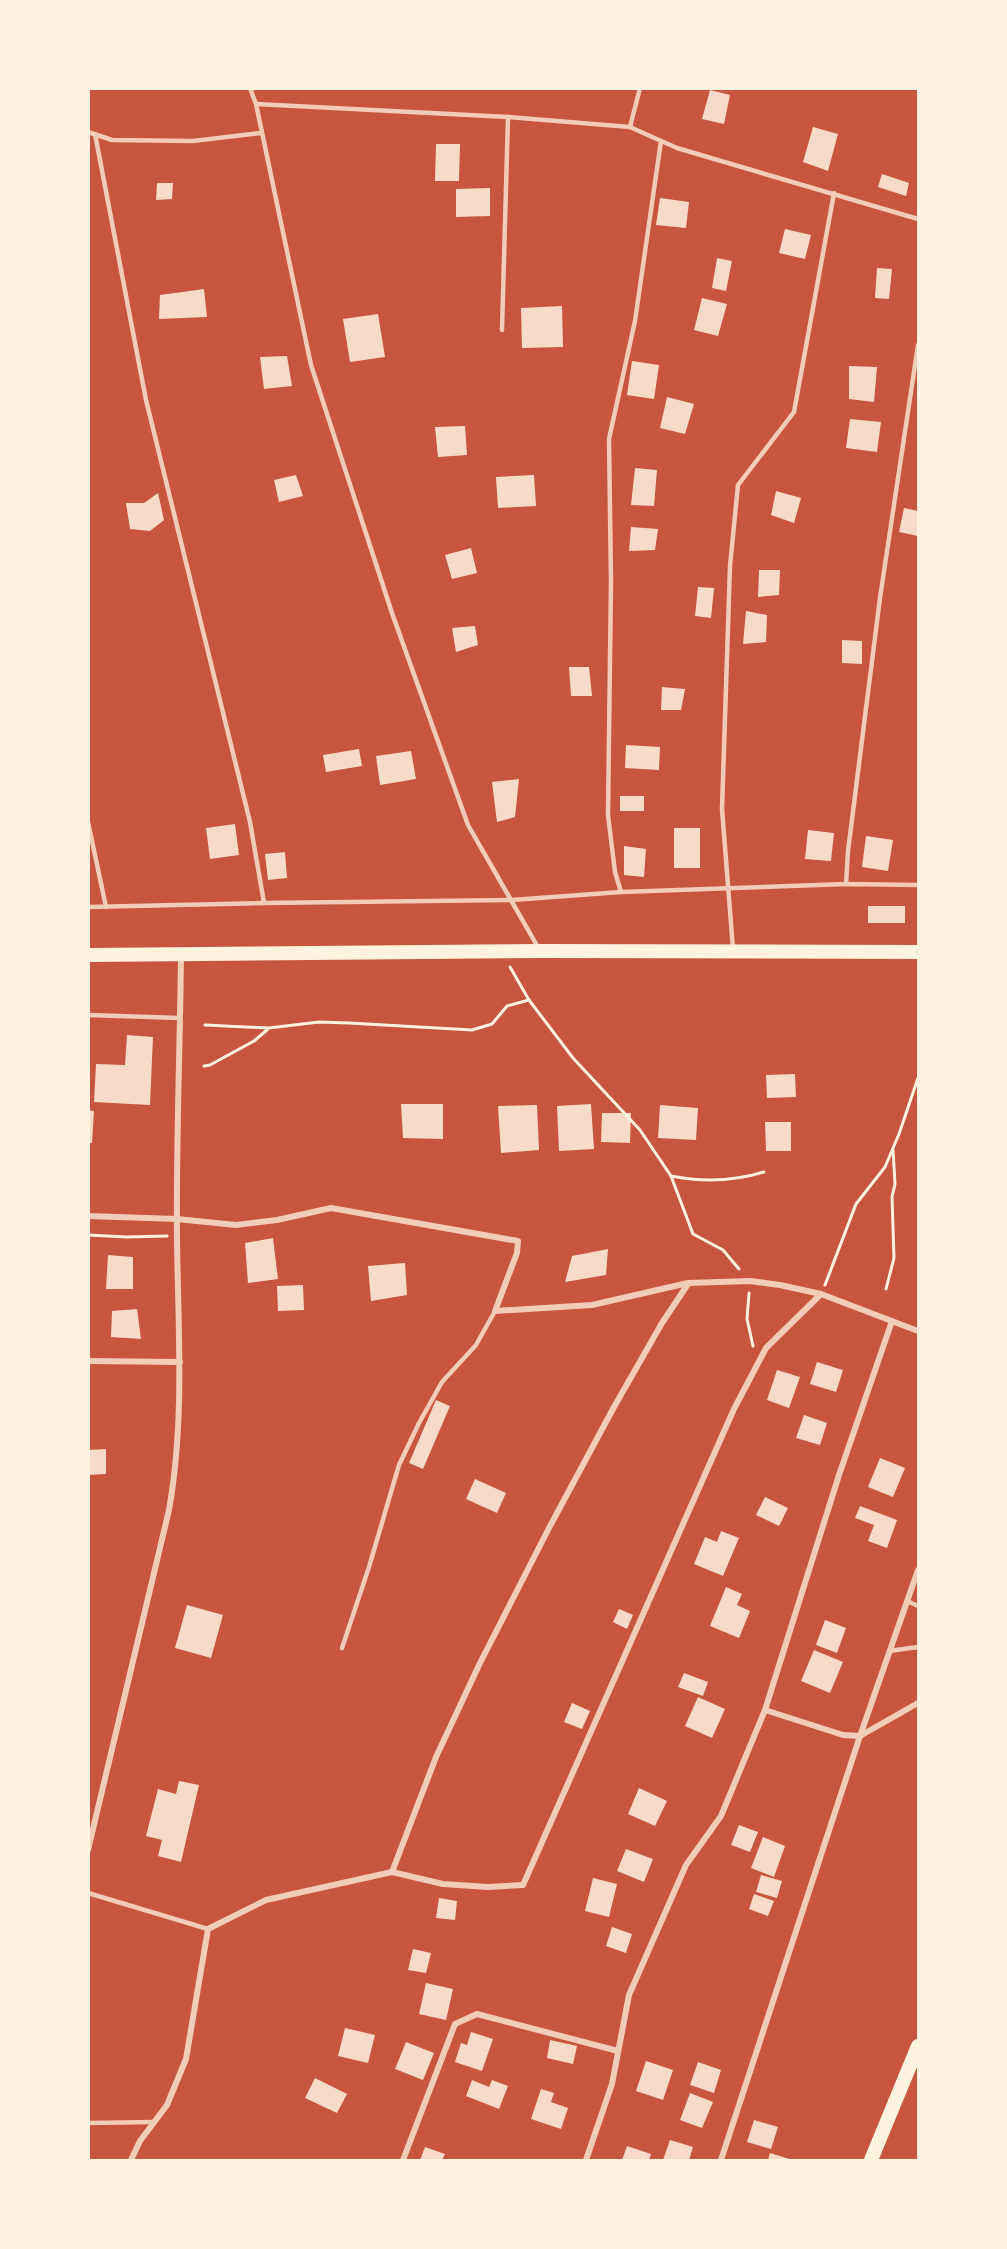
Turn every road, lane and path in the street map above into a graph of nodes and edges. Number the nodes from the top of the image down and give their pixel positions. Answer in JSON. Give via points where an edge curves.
{"nodes":[{"id":1,"x":250,"y":88,"type":"edge"},
{"id":2,"x":640,"y":88,"type":"edge"},
{"id":3,"x":256,"y":104,"type":"junction"},
{"id":4,"x":508,"y":117,"type":"junction"},
{"id":5,"x":630,"y":127,"type":"junction"},
{"id":6,"x":88,"y":132,"type":"edge"},
{"id":7,"x":261,"y":133,"type":"junction"},
{"id":8,"x":94,"y":134,"type":"junction"},
{"id":9,"x":661,"y":141,"type":"junction"},
{"id":10,"x":834,"y":193,"type":"junction"},
{"id":11,"x":918,"y":219,"type":"edge"},
{"id":12,"x":502,"y":330,"type":"dead end"},
{"id":13,"x":918,"y":345,"type":"edge"},
{"id":14,"x":88,"y":822,"type":"edge"},
{"id":15,"x":846,"y":884,"type":"junction"},
{"id":16,"x":918,"y":885,"type":"edge"},
{"id":17,"x":729,"y":889,"type":"junction"},
{"id":18,"x":621,"y":892,"type":"junction"},
{"id":19,"x":512,"y":900,"type":"junction"},
{"id":20,"x":264,"y":903,"type":"junction"},
{"id":21,"x":88,"y":907,"type":"edge"},
{"id":22,"x":106,"y":908,"type":"junction"},
{"id":23,"x":540,"y":951,"type":"junction"},
{"id":24,"x":501,"y":952,"type":"junction"},
{"id":25,"x":733,"y":952,"type":"junction"},
{"id":26,"x":918,"y":952,"type":"edge"},
{"id":27,"x":88,"y":955,"type":"edge"},
{"id":28,"x":181,"y":955,"type":"junction"},
{"id":29,"x":529,"y":999,"type":"junction"},
{"id":30,"x":88,"y":1015,"type":"edge"},
{"id":31,"x":180,"y":1018,"type":"junction"},
{"id":32,"x":205,"y":1025,"type":"dead end"},
{"id":33,"x":269,"y":1028,"type":"junction"},
{"id":34,"x":204,"y":1066,"type":"dead end"},
{"id":35,"x":918,"y":1077,"type":"edge"},
{"id":36,"x":893,"y":1148,"type":"junction"},
{"id":37,"x":764,"y":1172,"type":"dead end"},
{"id":38,"x":672,"y":1176,"type":"junction"},
{"id":39,"x":88,"y":1216,"type":"edge"},
{"id":40,"x":177,"y":1219,"type":"junction"},
{"id":41,"x":88,"y":1235,"type":"edge"},
{"id":42,"x":177,"y":1236,"type":"junction"},
{"id":43,"x":750,"y":1281,"type":"junction"},
{"id":44,"x":688,"y":1283,"type":"junction"},
{"id":45,"x":886,"y":1289,"type":"dead end"},
{"id":46,"x":820,"y":1294,"type":"junction"},
{"id":47,"x":495,"y":1311,"type":"junction"},
{"id":48,"x":892,"y":1321,"type":"junction"},
{"id":49,"x":918,"y":1330,"type":"edge"},
{"id":50,"x":88,"y":1361,"type":"edge"},
{"id":51,"x":180,"y":1362,"type":"junction"},
{"id":52,"x":758,"y":1365,"type":"junction"},
{"id":53,"x":918,"y":1570,"type":"edge"},
{"id":54,"x":907,"y":1601,"type":"junction"},
{"id":55,"x":918,"y":1606,"type":"edge"},
{"id":56,"x":918,"y":1647,"type":"edge"},
{"id":57,"x":342,"y":1648,"type":"dead end"},
{"id":58,"x":889,"y":1651,"type":"junction"},
{"id":59,"x":918,"y":1703,"type":"edge"},
{"id":60,"x":765,"y":1710,"type":"junction"},
{"id":61,"x":860,"y":1736,"type":"junction"},
{"id":62,"x":88,"y":1815,"type":"edge"},
{"id":63,"x":97,"y":1815,"type":"junction"},
{"id":64,"x":88,"y":1850,"type":"edge"},
{"id":65,"x":392,"y":1872,"type":"junction"},
{"id":66,"x":88,"y":1893,"type":"edge"},
{"id":67,"x":208,"y":1929,"type":"junction"},
{"id":68,"x":918,"y":2046,"type":"edge"},
{"id":69,"x":618,"y":2051,"type":"junction"},
{"id":70,"x":154,"y":2122,"type":"junction"},
{"id":71,"x":88,"y":2123,"type":"edge"},
{"id":72,"x":130,"y":2160,"type":"edge"},
{"id":73,"x":403,"y":2160,"type":"edge"},
{"id":74,"x":586,"y":2160,"type":"edge"},
{"id":75,"x":721,"y":2160,"type":"edge"},
{"id":76,"x":871,"y":2160,"type":"edge"}],
"edges":[{"from":1,"to":3,"type":"lane"},
{"from":2,"to":5,"type":"lane"},
{"from":3,"to":4,"type":"lane"},
{"from":3,"to":7,"type":"lane"},
{"from":4,"to":5,"type":"lane"},
{"from":4,"to":12,"type":"lane"},
{"from":5,"to":9,"type":"lane"},
{"from":6,"to":8,"type":"lane"},
{"from":7,"to":8,"type":"lane","via":[[193,141],[112,140]]},
{"from":7,"to":19,"type":"lane","via":[[311,365],[388,603],[468,825]]},
{"from":8,"to":20,"type":"lane","via":[[146,400],[250,822]]},
{"from":9,"to":10,"type":"lane"},
{"from":9,"to":18,"type":"lane","via":[[635,321],[609,439],[608,815]]},
{"from":10,"to":11,"type":"lane"},
{"from":10,"to":17,"type":"lane","via":[[794,412],[738,485],[730,566],[722,809]]},
{"from":13,"to":15,"type":"lane","via":[[880,598]]},
{"from":14,"to":22,"type":"lane"},
{"from":15,"to":16,"type":"lane"},
{"from":15,"to":17,"type":"lane"},
{"from":17,"to":18,"type":"lane"},
{"from":17,"to":25,"type":"lane"},
{"from":18,"to":19,"type":"lane"},
{"from":19,"to":20,"type":"lane"},
{"from":19,"to":23,"type":"lane"},
{"from":20,"to":22,"type":"lane"},
{"from":21,"to":22,"type":"lane"},
{"from":23,"to":24,"type":"main road"},
{"from":23,"to":25,"type":"main road"},
{"from":24,"to":28,"type":"main road"},
{"from":24,"to":29,"type":"path"},
{"from":25,"to":26,"type":"main road"},
{"from":27,"to":28,"type":"main road"},
{"from":28,"to":31,"type":"street"},
{"from":29,"to":33,"type":"path","via":[[507,1006],[492,1024],[472,1030],[320,1022]]},
{"from":29,"to":38,"type":"path","via":[[573,1058],[640,1130]]},
{"from":30,"to":31,"type":"lane"},
{"from":31,"to":40,"type":"street"},
{"from":32,"to":33,"type":"path"},
{"from":33,"to":34,"type":"path","via":[[254,1041]]},
{"from":35,"to":36,"type":"path"},
{"from":36,"to":45,"type":"path","via":[[894,1258]]},
{"from":36,"to":46,"type":"path","via":[[885,1167],[856,1204]]},
{"from":37,"to":38,"type":"path","via":[[742,1178]]},
{"from":38,"to":43,"type":"path","via":[[693,1234],[723,1250]]},
{"from":39,"to":40,"type":"street"},
{"from":40,"to":42,"type":"street"},
{"from":40,"to":47,"type":"street","via":[[236,1225],[331,1208],[518,1241]]},
{"from":41,"to":42,"type":"path"},
{"from":42,"to":51,"type":"street"},
{"from":43,"to":44,"type":"street"},
{"from":43,"to":46,"type":"street"},
{"from":43,"to":52,"type":"path","via":[[747,1319]]},
{"from":44,"to":47,"type":"street","via":[[592,1305]]},
{"from":44,"to":65,"type":"street","via":[[609,1417],[480,1662],[436,1757]]},
{"from":46,"to":48,"type":"street"},
{"from":46,"to":52,"type":"street","via":[[766,1348]]},
{"from":47,"to":57,"type":"lane","via":[[476,1345],[442,1382],[418,1423],[399,1465]]},
{"from":48,"to":49,"type":"street"},
{"from":48,"to":60,"type":"street","via":[[838,1475]]},
{"from":50,"to":51,"type":"street"},
{"from":51,"to":63,"type":"street","via":[[178,1454],[170,1510]]},
{"from":52,"to":65,"type":"street","via":[[734,1409],[523,1885],[443,1884]]},
{"from":53,"to":54,"type":"street"},
{"from":54,"to":55,"type":"lane"},
{"from":54,"to":58,"type":"street"},
{"from":56,"to":58,"type":"lane"},
{"from":58,"to":61,"type":"street"},
{"from":59,"to":61,"type":"street"},
{"from":60,"to":61,"type":"street","via":[[843,1736]]},
{"from":60,"to":69,"type":"street","via":[[721,1816],[686,1865],[629,1995]]},
{"from":61,"to":75,"type":"street"},
{"from":62,"to":63,"type":"street"},
{"from":63,"to":64,"type":"street"},
{"from":65,"to":67,"type":"street","via":[[266,1900]]},
{"from":66,"to":67,"type":"lane"},
{"from":67,"to":70,"type":"street","via":[[186,2060],[167,2105]]},
{"from":68,"to":76,"type":"main road"},
{"from":69,"to":73,"type":"street","via":[[477,2014],[455,2024]]},
{"from":69,"to":74,"type":"street","via":[[612,2084]]},
{"from":70,"to":71,"type":"lane"},
{"from":70,"to":72,"type":"street"}]}
